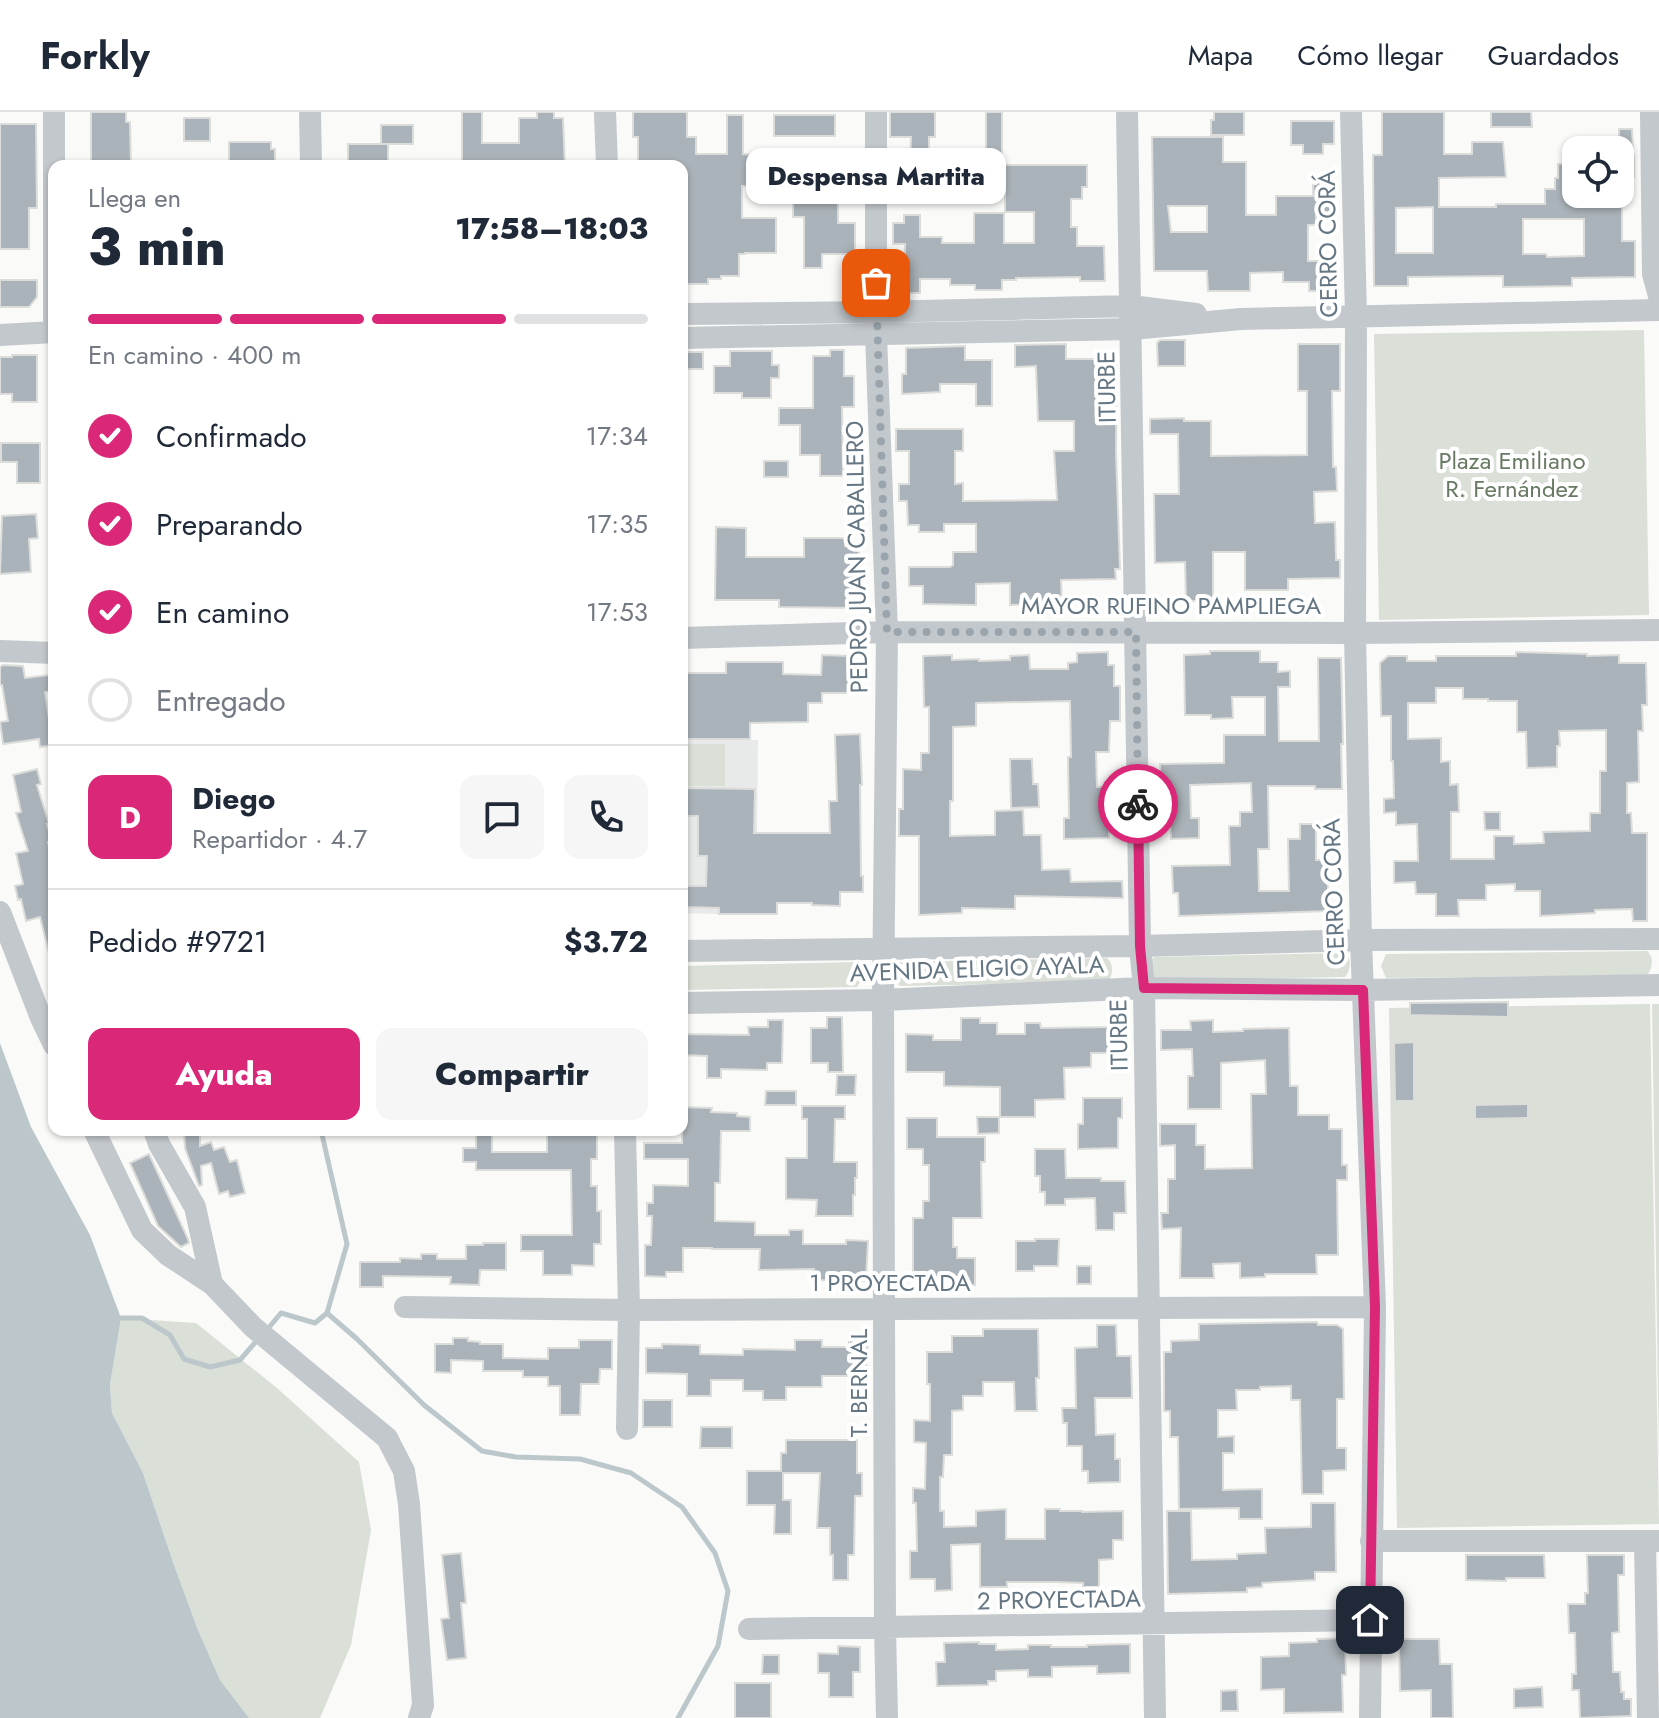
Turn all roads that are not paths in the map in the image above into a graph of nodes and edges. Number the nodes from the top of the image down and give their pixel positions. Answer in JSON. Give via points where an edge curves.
{"nodes":[{"id":1,"x":54,"y":112,"type":"edge"},
{"id":2,"x":310,"y":112,"type":"edge"},
{"id":3,"x":605,"y":112,"type":"edge"},
{"id":4,"x":876,"y":112,"type":"edge"},
{"id":5,"x":1127,"y":112,"type":"edge"},
{"id":6,"x":1351,"y":112,"type":"edge"},
{"id":7,"x":1651,"y":112,"type":"edge"},
{"id":8,"x":54,"y":160,"type":"edge"},
{"id":9,"x":311,"y":160,"type":"edge"},
{"id":10,"x":607,"y":160,"type":"edge"},
{"id":11,"x":1659,"y":296,"type":"edge"},
{"id":12,"x":1131,"y":306,"type":"junction"},
{"id":13,"x":1659,"y":310,"type":"edge"},
{"id":14,"x":876,"y":312,"type":"junction"},
{"id":15,"x":688,"y":314,"type":"edge"},
{"id":16,"x":1356,"y":316,"type":"junction"},
{"id":17,"x":1241,"y":319,"type":"junction"},
{"id":18,"x":1132,"y":329,"type":"junction"},
{"id":19,"x":48,"y":332,"type":"edge"},
{"id":20,"x":0,"y":335,"type":"edge"},
{"id":21,"x":876,"y":335,"type":"junction"},
{"id":22,"x":688,"y":338,"type":"edge"},
{"id":23,"x":1659,"y":630,"type":"edge"},
{"id":24,"x":887,"y":632,"type":"junction"},
{"id":25,"x":1136,"y":632,"type":"junction"},
{"id":26,"x":1355,"y":633,"type":"junction"},
{"id":27,"x":688,"y":638,"type":"edge"},
{"id":28,"x":0,"y":651,"type":"edge"},
{"id":29,"x":48,"y":653,"type":"edge"},
{"id":30,"x":0,"y":912,"type":"edge"},
{"id":31,"x":1659,"y":939,"type":"edge"},
{"id":32,"x":1361,"y":940,"type":"junction"},
{"id":33,"x":1140,"y":946,"type":"junction"},
{"id":34,"x":885,"y":949,"type":"junction"},
{"id":35,"x":688,"y":951,"type":"edge"},
{"id":36,"x":1659,"y":985,"type":"edge"},
{"id":37,"x":1144,"y":988,"type":"junction"},
{"id":38,"x":1363,"y":990,"type":"junction"},
{"id":39,"x":883,"y":1000,"type":"junction"},
{"id":40,"x":688,"y":1003,"type":"edge"},
{"id":41,"x":48,"y":1016,"type":"edge"},
{"id":42,"x":97,"y":1136,"type":"edge"},
{"id":43,"x":156,"y":1136,"type":"edge"},
{"id":44,"x":625,"y":1136,"type":"edge"},
{"id":45,"x":212,"y":1284,"type":"junction"},
{"id":46,"x":405,"y":1307,"type":"dead end"},
{"id":47,"x":1375,"y":1307,"type":"junction"},
{"id":48,"x":885,"y":1309,"type":"junction"},
{"id":49,"x":1147,"y":1309,"type":"junction"},
{"id":50,"x":629,"y":1310,"type":"junction"},
{"id":51,"x":627,"y":1429,"type":"dead end"},
{"id":52,"x":1371,"y":1541,"type":"junction"},
{"id":53,"x":1652,"y":1541,"type":"edge"},
{"id":54,"x":1370,"y":1620,"type":"junction"},
{"id":55,"x":1153,"y":1624,"type":"junction"},
{"id":56,"x":885,"y":1628,"type":"junction"},
{"id":57,"x":749,"y":1629,"type":"dead end"},
{"id":58,"x":419,"y":1718,"type":"edge"},
{"id":59,"x":887,"y":1718,"type":"edge"},
{"id":60,"x":1155,"y":1718,"type":"edge"},
{"id":61,"x":1370,"y":1718,"type":"edge"},
{"id":62,"x":1648,"y":1718,"type":"edge"}],
"edges":[{"from":1,"to":8,"type":"street"},
{"from":2,"to":9,"type":"street"},
{"from":3,"to":10,"type":"street"},
{"from":4,"to":14,"type":"street","name":"PEDRO JUAN CABALLERO"},
{"from":5,"to":12,"type":"street","name":"ITURBE"},
{"from":6,"to":16,"type":"street","name":"CERRO CORÁ"},
{"from":7,"to":11,"type":"street","via":[[1653,274]]},
{"from":12,"to":14,"type":"street"},
{"from":12,"to":17,"type":"street"},
{"from":12,"to":18,"type":"street","name":"ITURBE"},
{"from":13,"to":16,"type":"street"},
{"from":14,"to":15,"type":"street"},
{"from":14,"to":21,"type":"street","name":"PEDRO JUAN CABALLERO"},
{"from":16,"to":17,"type":"street"},
{"from":16,"to":26,"type":"street","name":"CERRO CORÁ"},
{"from":17,"to":18,"type":"street"},
{"from":18,"to":21,"type":"street"},
{"from":18,"to":25,"type":"street","name":"ITURBE"},
{"from":19,"to":20,"type":"street"},
{"from":21,"to":22,"type":"street"},
{"from":21,"to":24,"type":"street","name":"PEDRO JUAN CABALLERO"},
{"from":23,"to":26,"type":"street","name":"MAYOR RUFINO PAMPLIEGA"},
{"from":24,"to":25,"type":"street","name":"MAYOR RUFINO PAMPLIEGA"},
{"from":24,"to":27,"type":"street","name":"MAYOR RUFINO PAMPLIEGA"},
{"from":24,"to":34,"type":"street","name":"PEDRO JUAN CABALLERO"},
{"from":25,"to":26,"type":"street","name":"MAYOR RUFINO PAMPLIEGA"},
{"from":25,"to":33,"type":"street","name":"ITURBE"},
{"from":26,"to":32,"type":"street","name":"CERRO CORÁ"},
{"from":28,"to":29,"type":"street"},
{"from":30,"to":41,"type":"street"},
{"from":31,"to":32,"type":"street","name":"AVENIDA ELIGIO AYALA"},
{"from":32,"to":33,"type":"street","name":"AVENIDA ELIGIO AYALA"},
{"from":32,"to":38,"type":"street","name":"CERRO CORÁ"},
{"from":33,"to":34,"type":"street","name":"AVENIDA ELIGIO AYALA"},
{"from":33,"to":37,"type":"street","name":"ITURBE"},
{"from":34,"to":35,"type":"street","name":"AVENIDA ELIGIO AYALA"},
{"from":34,"to":39,"type":"street","name":"PEDRO JUAN CABALLERO"},
{"from":36,"to":38,"type":"street","name":"AVENIDA ELIGIO AYALA"},
{"from":37,"to":38,"type":"street","name":"AVENIDA ELIGIO AYALA"},
{"from":37,"to":39,"type":"street","name":"AVENIDA ELIGIO AYALA"},
{"from":37,"to":49,"type":"street","name":"ITURBE"},
{"from":38,"to":47,"type":"street","name":"CERRO CORÁ"},
{"from":39,"to":40,"type":"street","name":"AVENIDA ELIGIO AYALA"},
{"from":39,"to":48,"type":"street","name":"T. BERNAL"},
{"from":42,"to":45,"type":"street","via":[[142,1230]]},
{"from":43,"to":45,"type":"street","via":[[195,1207]]},
{"from":44,"to":50,"type":"street"},
{"from":45,"to":58,"type":"street","via":[[253,1327],[387,1438],[404,1471],[423,1705]]},
{"from":46,"to":50,"type":"street","name":"1 PROYECTADA"},
{"from":47,"to":49,"type":"street","name":"1 PROYECTADA"},
{"from":47,"to":52,"type":"street","name":"CERRO CORÁ"},
{"from":48,"to":49,"type":"street","name":"1 PROYECTADA"},
{"from":48,"to":50,"type":"street","name":"1 PROYECTADA"},
{"from":48,"to":56,"type":"street","name":"T. BERNAL"},
{"from":49,"to":55,"type":"street","name":"ITURBE"},
{"from":50,"to":51,"type":"street"},
{"from":52,"to":53,"type":"street"},
{"from":52,"to":54,"type":"street","name":"CERRO CORÁ"},
{"from":53,"to":62,"type":"street"},
{"from":54,"to":55,"type":"street","name":"2 PROYECTADA"},
{"from":54,"to":61,"type":"street","name":"CERRO CORÁ"},
{"from":55,"to":56,"type":"street","name":"2 PROYECTADA"},
{"from":55,"to":60,"type":"street","name":"ITURBE"},
{"from":56,"to":57,"type":"street","name":"2 PROYECTADA"},
{"from":56,"to":59,"type":"street","name":"T. BERNAL"}]}
